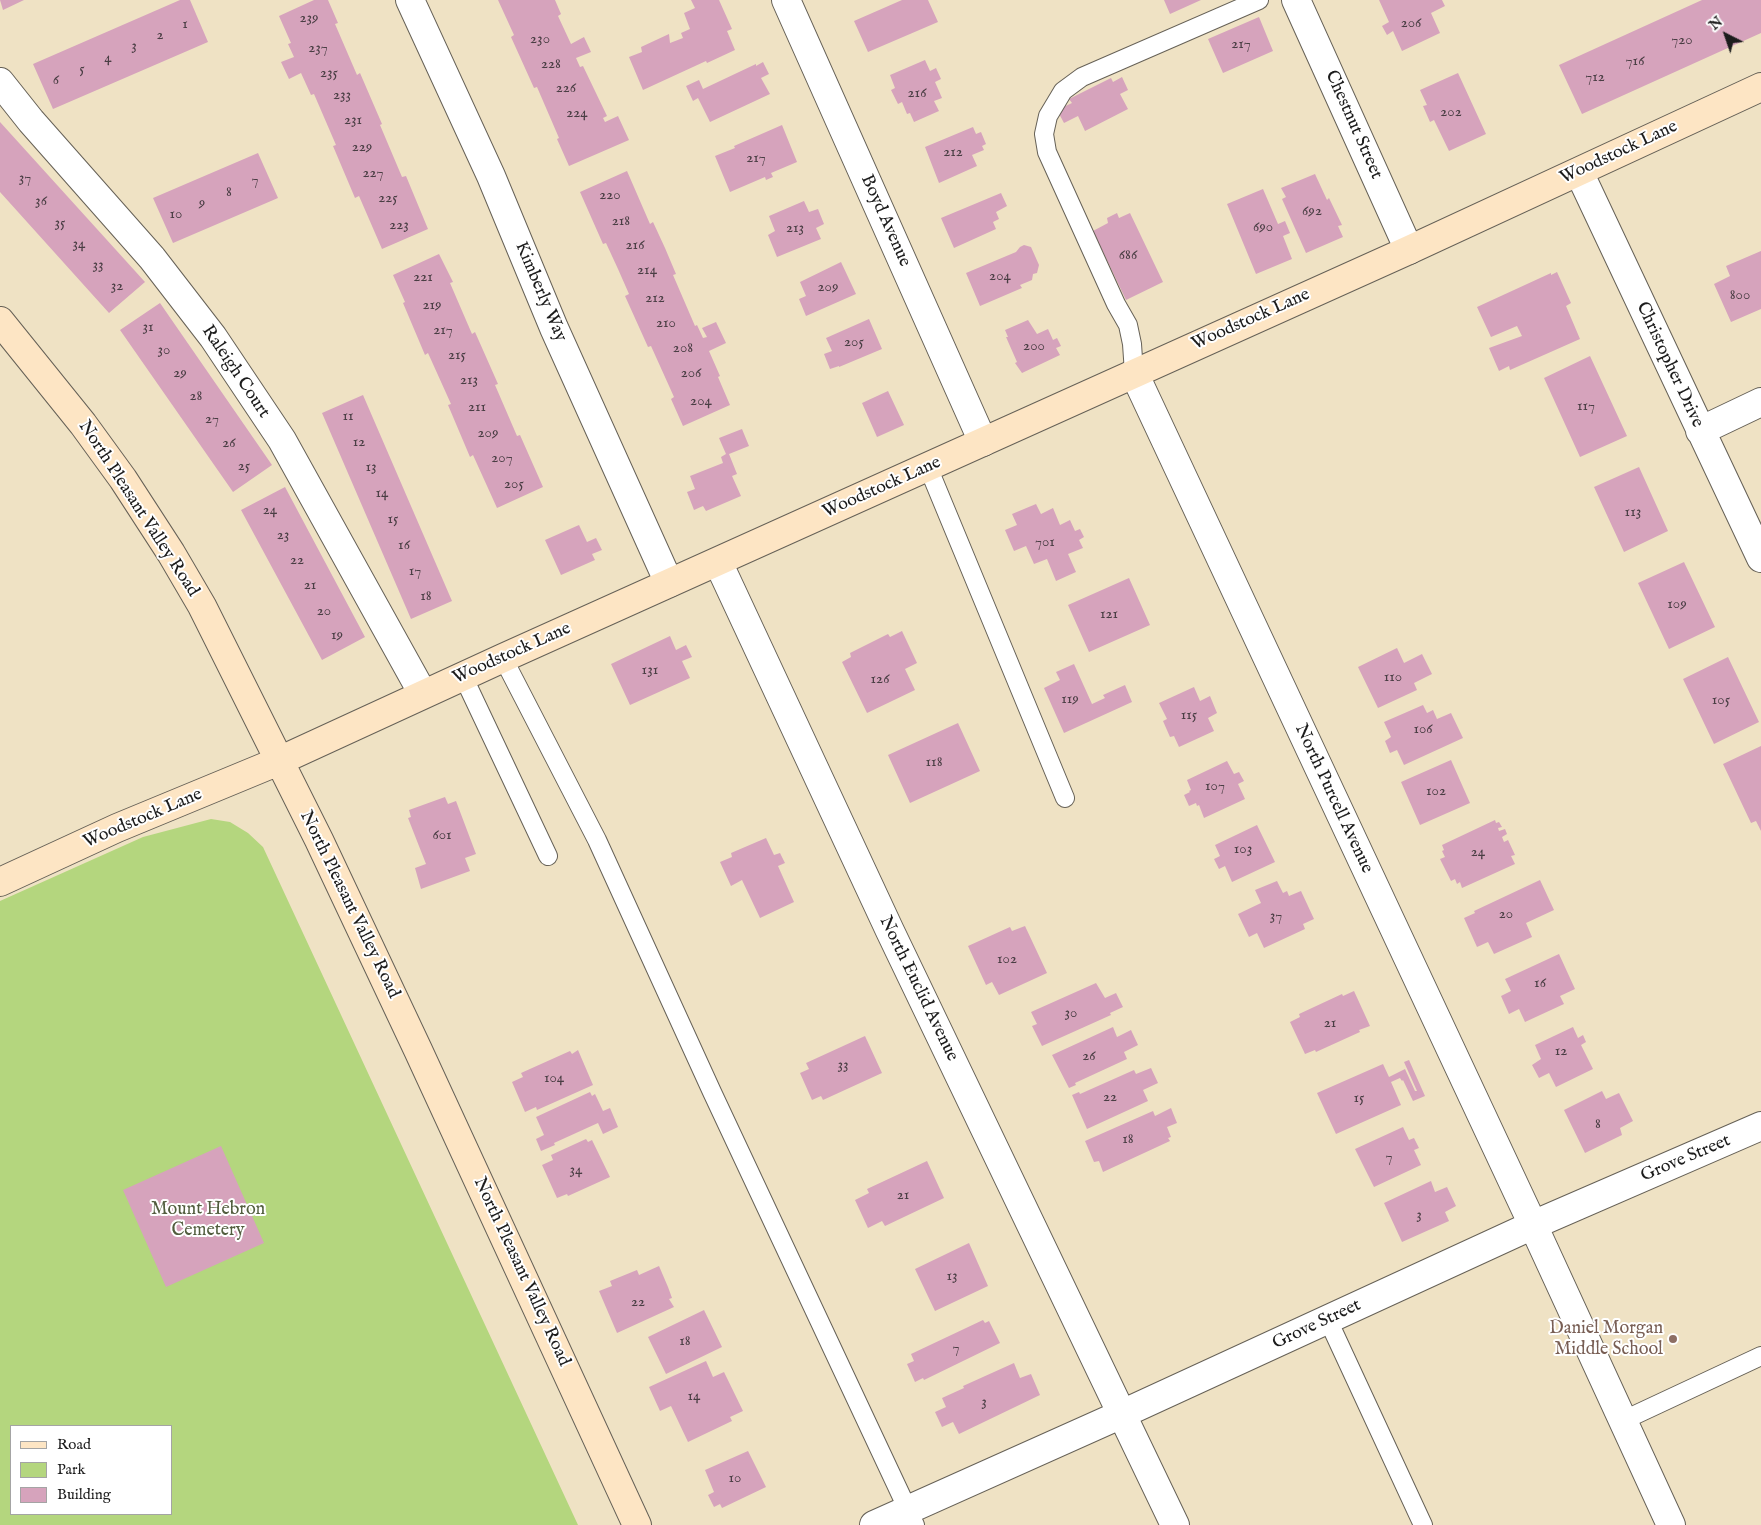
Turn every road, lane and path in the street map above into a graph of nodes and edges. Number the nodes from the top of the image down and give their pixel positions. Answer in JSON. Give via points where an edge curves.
{"nodes":[{"id":1,"x":410,"y":0,"type":"edge"},
{"id":2,"x":786,"y":0,"type":"edge"},
{"id":3,"x":1259,"y":0,"type":"edge"},
{"id":4,"x":1296,"y":0,"type":"edge"},
{"id":5,"x":0,"y":82,"type":"edge"},
{"id":6,"x":1761,"y":87,"type":"edge"},
{"id":7,"x":1579,"y":172,"type":"junction"},
{"id":8,"x":1409,"y":250,"type":"junction"},
{"id":9,"x":0,"y":321,"type":"edge"},
{"id":10,"x":1134,"y":373,"type":"junction"},
{"id":11,"x":1761,"y":402,"type":"edge"},
{"id":12,"x":1700,"y":431,"type":"junction"},
{"id":13,"x":984,"y":442,"type":"junction"},
{"id":14,"x":928,"y":467,"type":"junction"},
{"id":15,"x":1761,"y":558,"type":"edge"},
{"id":16,"x":718,"y":562,"type":"junction"},
{"id":17,"x":669,"y":583,"type":"junction"},
{"id":18,"x":502,"y":658,"type":"junction"},
{"id":19,"x":463,"y":676,"type":"junction"},
{"id":20,"x":423,"y":694,"type":"junction"},
{"id":21,"x":279,"y":761,"type":"junction"},
{"id":22,"x":1065,"y":798,"type":"dead end"},
{"id":23,"x":548,"y":856,"type":"dead end"},
{"id":24,"x":0,"y":882,"type":"edge"},
{"id":25,"x":1761,"y":1126,"type":"edge"},
{"id":26,"x":1533,"y":1225,"type":"junction"},
{"id":27,"x":1328,"y":1320,"type":"junction"},
{"id":28,"x":1761,"y":1356,"type":"edge"},
{"id":29,"x":1122,"y":1414,"type":"junction"},
{"id":30,"x":1622,"y":1421,"type":"junction"},
{"id":31,"x":912,"y":1517,"type":"edge"},
{"id":32,"x":637,"y":1525,"type":"edge"},
{"id":33,"x":874,"y":1525,"type":"edge"},
{"id":34,"x":1175,"y":1525,"type":"edge"},
{"id":35,"x":1423,"y":1525,"type":"edge"},
{"id":36,"x":1671,"y":1525,"type":"edge"}],
"edges":[{"from":1,"to":17,"type":"street","name":"Kimberly Way","via":[[491,176],[554,328]]},
{"from":2,"to":13,"type":"street","name":"Boyd Avenue"},
{"from":3,"to":10,"type":"lane","via":[[1082,77],[1063,92],[1048,116],[1044,134],[1047,152],[1128,325]]},
{"from":4,"to":8,"type":"street","name":"Chestnut Street"},
{"from":5,"to":20,"type":"street","name":"Raleigh Court","via":[[30,121],[152,258],[213,337],[282,440]]},
{"from":6,"to":7,"type":"street","name":"Woodstock Lane"},
{"from":7,"to":8,"type":"street","name":"Woodstock Lane"},
{"from":7,"to":12,"type":"street","name":"Christopher Drive"},
{"from":8,"to":10,"type":"street","name":"Woodstock Lane"},
{"from":9,"to":21,"type":"street","name":"North Pleasant Valley Road","via":[[83,424],[171,553],[202,606]]},
{"from":10,"to":13,"type":"street","name":"Woodstock Lane"},
{"from":10,"to":26,"type":"street","name":"North Purcell Avenue"},
{"from":11,"to":12,"type":"street"},
{"from":12,"to":15,"type":"street","name":"Christopher Drive"},
{"from":13,"to":14,"type":"street","name":"Woodstock Lane"},
{"from":14,"to":16,"type":"street","name":"Woodstock Lane"},
{"from":14,"to":22,"type":"lane"},
{"from":16,"to":17,"type":"street","name":"Woodstock Lane"},
{"from":16,"to":29,"type":"street","name":"North Euclid Avenue","via":[[890,931]]},
{"from":17,"to":18,"type":"street","name":"Woodstock Lane"},
{"from":18,"to":19,"type":"street","name":"Woodstock Lane"},
{"from":18,"to":31,"type":"lane","via":[[597,840]]},
{"from":19,"to":20,"type":"street","name":"Woodstock Lane"},
{"from":19,"to":23,"type":"lane"},
{"from":20,"to":21,"type":"street","name":"Woodstock Lane"},
{"from":21,"to":24,"type":"street","name":"Woodstock Lane","via":[[117,828]]},
{"from":21,"to":32,"type":"street","name":"North Pleasant Valley Road","via":[[418,1050]]},
{"from":25,"to":26,"type":"street","name":"Grove Street"},
{"from":26,"to":27,"type":"street","name":"Grove Street"},
{"from":26,"to":30,"type":"street","name":"North Purcell Avenue"},
{"from":27,"to":29,"type":"street","name":"Grove Street"},
{"from":27,"to":35,"type":"lane"},
{"from":28,"to":30,"type":"lane"},
{"from":29,"to":31,"type":"street","name":"Grove Street"},
{"from":29,"to":34,"type":"street","name":"North Euclid Avenue"},
{"from":30,"to":36,"type":"street","name":"North Purcell Avenue"},
{"from":31,"to":33,"type":"street","name":"Grove Street"}]}
